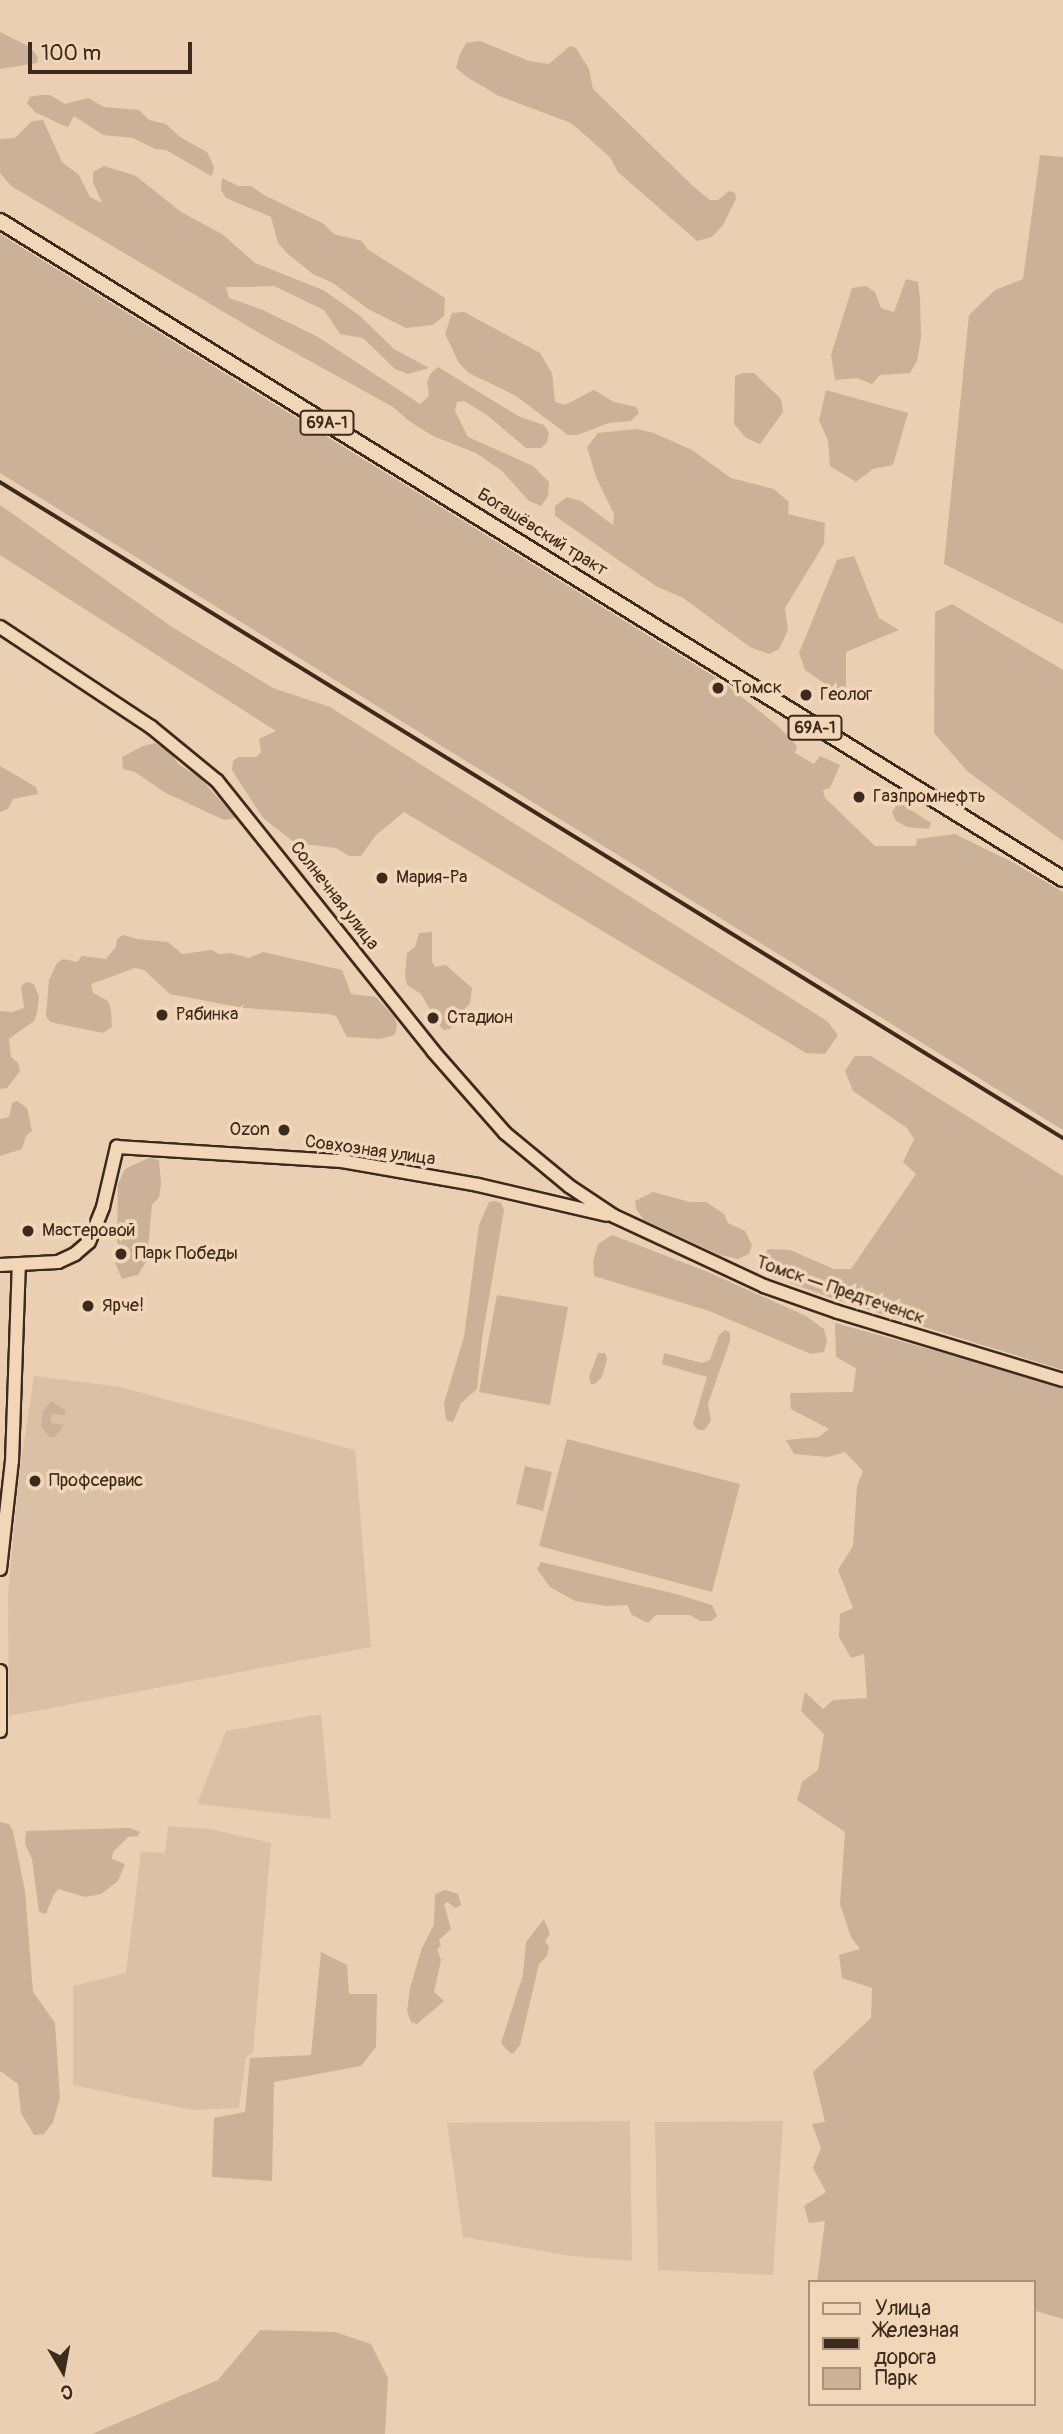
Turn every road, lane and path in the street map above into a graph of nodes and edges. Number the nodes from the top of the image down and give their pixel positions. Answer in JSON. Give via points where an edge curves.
{"nodes":[{"id":1,"x":0,"y":221,"type":"edge"},
{"id":2,"x":0,"y":627,"type":"edge"},
{"id":3,"x":1063,"y":878,"type":"edge"},
{"id":4,"x":614,"y":1216,"type":"junction"},
{"id":5,"x":0,"y":1265,"type":"edge"},
{"id":6,"x":19,"y":1265,"type":"junction"},
{"id":7,"x":1063,"y":1380,"type":"edge"},
{"id":8,"x":0,"y":1569,"type":"edge"},
{"id":9,"x":0,"y":1671,"type":"edge"},
{"id":10,"x":0,"y":1731,"type":"edge"}],
"edges":[{"from":1,"to":3,"type":"main road","name":"Богашёвский тракт","number":"69А-1"},
{"from":2,"to":4,"type":"street","name":"Солнечная улица","via":[[151,727],[217,781],[442,1062],[505,1133],[559,1179]]},
{"from":4,"to":6,"type":"street","name":"Совхозная улица","via":[[342,1161],[117,1147],[103,1208],[89,1242],[58,1262]]},
{"from":4,"to":7,"type":"street","name":"Томск — Предтеченск","via":[[764,1286]]},
{"from":5,"to":6,"type":"street"},
{"from":6,"to":8,"type":"street","via":[[14,1436]]},
{"from":9,"to":10,"type":"street"}]}
